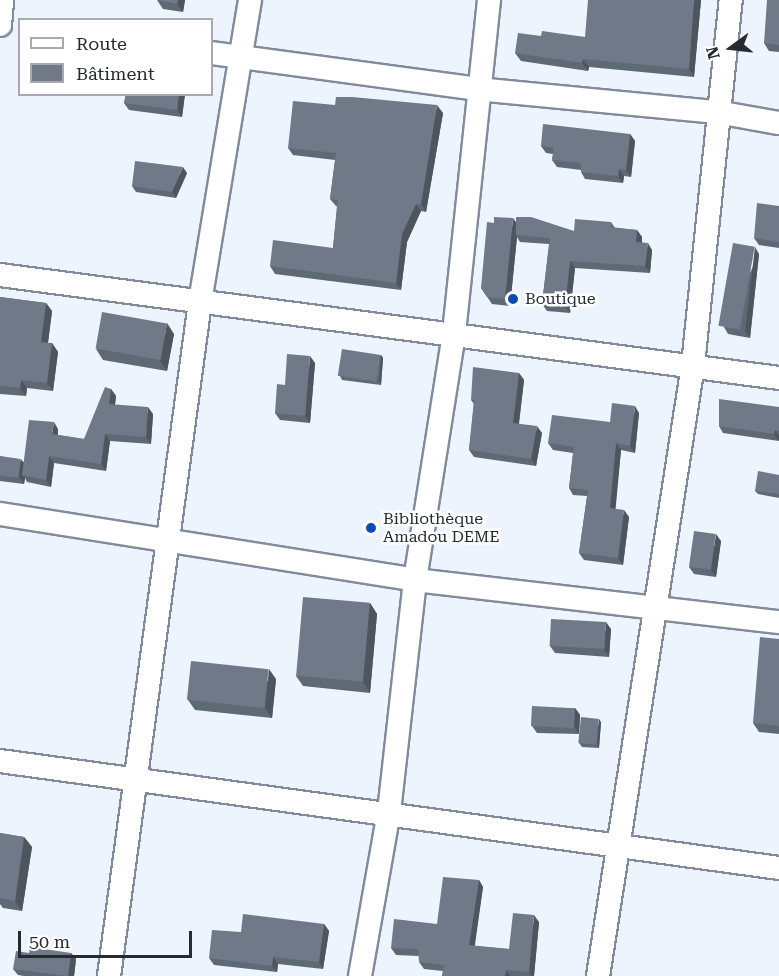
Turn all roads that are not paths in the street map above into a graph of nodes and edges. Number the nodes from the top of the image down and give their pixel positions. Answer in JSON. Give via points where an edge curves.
{"nodes":[{"id":1,"x":2,"y":0,"type":"edge"},
{"id":2,"x":250,"y":0,"type":"edge"},
{"id":3,"x":489,"y":0,"type":"edge"},
{"id":4,"x":731,"y":0,"type":"edge"},
{"id":5,"x":0,"y":23,"type":"edge"},
{"id":6,"x":18,"y":25,"type":"edge"},
{"id":7,"x":213,"y":53,"type":"edge"},
{"id":8,"x":242,"y":57,"type":"junction"},
{"id":9,"x":477,"y":89,"type":"junction"},
{"id":10,"x":717,"y":112,"type":"junction"},
{"id":11,"x":779,"y":123,"type":"edge"},
{"id":12,"x":0,"y":275,"type":"edge"},
{"id":13,"x":200,"y":302,"type":"junction"},
{"id":14,"x":454,"y":333,"type":"junction"},
{"id":15,"x":693,"y":365,"type":"junction"},
{"id":16,"x":779,"y":378,"type":"edge"},
{"id":17,"x":0,"y":514,"type":"edge"},
{"id":18,"x":167,"y":539,"type":"junction"},
{"id":19,"x":415,"y":580,"type":"junction"},
{"id":20,"x":657,"y":609,"type":"junction"},
{"id":21,"x":779,"y":622,"type":"edge"},
{"id":22,"x":0,"y":761,"type":"edge"},
{"id":23,"x":138,"y":778,"type":"junction"},
{"id":24,"x":389,"y":812,"type":"junction"},
{"id":25,"x":615,"y":846,"type":"junction"},
{"id":26,"x":779,"y":868,"type":"edge"},
{"id":27,"x":109,"y":976,"type":"edge"},
{"id":28,"x":360,"y":976,"type":"edge"},
{"id":29,"x":598,"y":976,"type":"edge"}],
"edges":[{"from":1,"to":5,"type":"street"},
{"from":2,"to":8,"type":"street"},
{"from":3,"to":9,"type":"street"},
{"from":4,"to":10,"type":"street"},
{"from":5,"to":6,"type":"street"},
{"from":7,"to":8,"type":"street"},
{"from":8,"to":9,"type":"street"},
{"from":8,"to":13,"type":"street"},
{"from":9,"to":10,"type":"street"},
{"from":9,"to":14,"type":"street"},
{"from":10,"to":11,"type":"street"},
{"from":10,"to":15,"type":"street"},
{"from":12,"to":13,"type":"street"},
{"from":13,"to":14,"type":"street"},
{"from":13,"to":18,"type":"street"},
{"from":14,"to":15,"type":"street"},
{"from":14,"to":19,"type":"street"},
{"from":15,"to":16,"type":"street"},
{"from":15,"to":20,"type":"street"},
{"from":17,"to":18,"type":"street"},
{"from":18,"to":19,"type":"street"},
{"from":18,"to":23,"type":"street"},
{"from":19,"to":20,"type":"street"},
{"from":19,"to":24,"type":"street"},
{"from":20,"to":21,"type":"street"},
{"from":20,"to":25,"type":"street"},
{"from":22,"to":23,"type":"street"},
{"from":23,"to":24,"type":"street"},
{"from":23,"to":27,"type":"street"},
{"from":24,"to":25,"type":"street"},
{"from":24,"to":28,"type":"street"},
{"from":25,"to":26,"type":"street"},
{"from":25,"to":29,"type":"street"}]}
